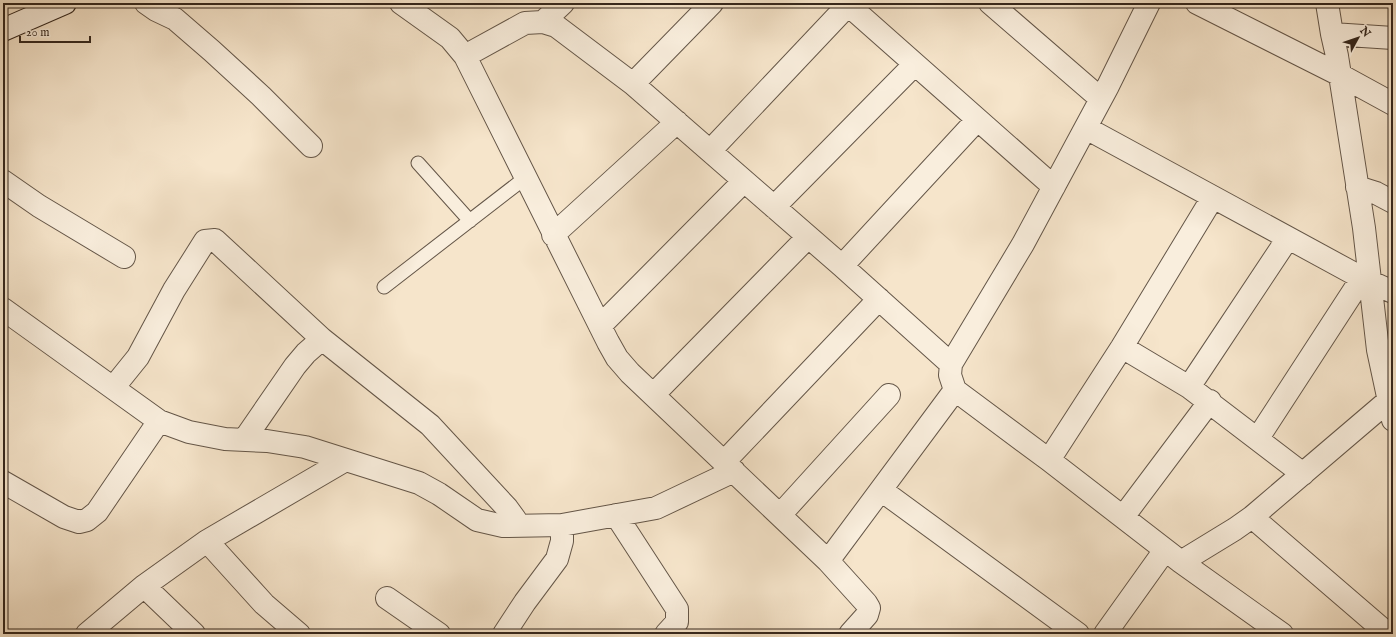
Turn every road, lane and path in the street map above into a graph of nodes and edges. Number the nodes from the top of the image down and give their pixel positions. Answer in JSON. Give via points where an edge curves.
{"nodes":[{"id":1,"x":65,"y":3,"type":"edge"},
{"id":2,"x":146,"y":3,"type":"edge"},
{"id":3,"x":401,"y":3,"type":"edge"},
{"id":4,"x":563,"y":3,"type":"edge"},
{"id":5,"x":712,"y":3,"type":"edge"},
{"id":6,"x":990,"y":3,"type":"edge"},
{"id":7,"x":1197,"y":3,"type":"edge"},
{"id":8,"x":1327,"y":3,"type":"edge"},
{"id":9,"x":847,"y":4,"type":"edge"},
{"id":10,"x":1144,"y":5,"type":"edge"},
{"id":11,"x":543,"y":22,"type":"junction"},
{"id":12,"x":3,"y":30,"type":"edge"},
{"id":13,"x":1332,"y":34,"type":"junction"},
{"id":14,"x":1393,"y":38,"type":"edge"},
{"id":15,"x":465,"y":56,"type":"junction"},
{"id":16,"x":915,"y":64,"type":"junction"},
{"id":17,"x":1340,"y":75,"type":"junction"},
{"id":18,"x":633,"y":84,"type":"junction"},
{"id":19,"x":1101,"y":99,"type":"junction"},
{"id":20,"x":1393,"y":104,"type":"edge"},
{"id":21,"x":977,"y":120,"type":"junction"},
{"id":22,"x":677,"y":122,"type":"junction"},
{"id":23,"x":1086,"y":128,"type":"junction"},
{"id":24,"x":311,"y":146,"type":"dead end"},
{"id":25,"x":710,"y":151,"type":"junction"},
{"id":26,"x":418,"y":163,"type":"dead end"},
{"id":27,"x":526,"y":178,"type":"junction"},
{"id":28,"x":3,"y":181,"type":"edge"},
{"id":29,"x":744,"y":181,"type":"junction"},
{"id":30,"x":1357,"y":187,"type":"junction"},
{"id":31,"x":1054,"y":188,"type":"junction"},
{"id":32,"x":1213,"y":197,"type":"junction"},
{"id":33,"x":1393,"y":202,"type":"edge"},
{"id":34,"x":774,"y":207,"type":"junction"},
{"id":35,"x":470,"y":221,"type":"junction"},
{"id":36,"x":554,"y":235,"type":"junction"},
{"id":37,"x":808,"y":237,"type":"junction"},
{"id":38,"x":1288,"y":238,"type":"junction"},
{"id":39,"x":124,"y":257,"type":"dead end"},
{"id":40,"x":842,"y":266,"type":"junction"},
{"id":41,"x":1366,"y":279,"type":"junction"},
{"id":42,"x":384,"y":287,"type":"dead end"},
{"id":43,"x":1393,"y":292,"type":"edge"},
{"id":44,"x":879,"y":299,"type":"junction"},
{"id":45,"x":3,"y":309,"type":"edge"},
{"id":46,"x":600,"y":326,"type":"junction"},
{"id":47,"x":322,"y":339,"type":"junction"},
{"id":48,"x":1122,"y":347,"type":"junction"},
{"id":49,"x":950,"y":364,"type":"junction"},
{"id":50,"x":1189,"y":386,"type":"junction"},
{"id":51,"x":113,"y":388,"type":"junction"},
{"id":52,"x":955,"y":390,"type":"junction"},
{"id":53,"x":653,"y":395,"type":"junction"},
{"id":54,"x":888,"y":395,"type":"dead end"},
{"id":55,"x":1210,"y":402,"type":"junction"},
{"id":56,"x":1391,"y":407,"type":"edge"},
{"id":57,"x":159,"y":421,"type":"junction"},
{"id":58,"x":1258,"y":438,"type":"junction"},
{"id":59,"x":244,"y":440,"type":"junction"},
{"id":60,"x":1048,"y":460,"type":"junction"},
{"id":61,"x":344,"y":461,"type":"junction"},
{"id":62,"x":729,"y":467,"type":"junction"},
{"id":63,"x":1303,"y":474,"type":"junction"},
{"id":64,"x":3,"y":482,"type":"edge"},
{"id":65,"x":881,"y":490,"type":"junction"},
{"id":66,"x":616,"y":515,"type":"junction"},
{"id":67,"x":780,"y":515,"type":"junction"},
{"id":68,"x":1123,"y":517,"type":"junction"},
{"id":69,"x":1252,"y":517,"type":"junction"},
{"id":70,"x":562,"y":525,"type":"junction"},
{"id":71,"x":518,"y":526,"type":"junction"},
{"id":72,"x":207,"y":541,"type":"junction"},
{"id":73,"x":1173,"y":556,"type":"junction"},
{"id":74,"x":828,"y":561,"type":"junction"},
{"id":75,"x":144,"y":586,"type":"junction"},
{"id":76,"x":387,"y":598,"type":"dead end"},
{"id":77,"x":87,"y":634,"type":"edge"},
{"id":78,"x":194,"y":634,"type":"edge"},
{"id":79,"x":299,"y":634,"type":"edge"},
{"id":80,"x":439,"y":634,"type":"edge"},
{"id":81,"x":504,"y":634,"type":"edge"},
{"id":82,"x":666,"y":634,"type":"edge"},
{"id":83,"x":850,"y":634,"type":"edge"},
{"id":84,"x":1078,"y":634,"type":"edge"},
{"id":85,"x":1105,"y":634,"type":"edge"},
{"id":86,"x":1282,"y":634,"type":"edge"},
{"id":87,"x":1388,"y":634,"type":"edge"}],
"edges":[{"from":1,"to":12,"type":"street"},
{"from":2,"to":24,"type":"street","via":[[175,19],[212,51]]},
{"from":3,"to":15,"type":"street","via":[[450,38]]},
{"from":4,"to":11,"type":"street"},
{"from":5,"to":18,"type":"street"},
{"from":6,"to":19,"type":"street"},
{"from":7,"to":17,"type":"street"},
{"from":8,"to":13,"type":"street"},
{"from":9,"to":16,"type":"street"},
{"from":9,"to":25,"type":"street"},
{"from":10,"to":19,"type":"street"},
{"from":11,"to":15,"type":"street","via":[[525,23]]},
{"from":11,"to":18,"type":"street","via":[[556,26]]},
{"from":13,"to":14,"type":"street"},
{"from":13,"to":17,"type":"street"},
{"from":15,"to":27,"type":"street"},
{"from":16,"to":21,"type":"street"},
{"from":16,"to":34,"type":"street"},
{"from":17,"to":20,"type":"street"},
{"from":17,"to":30,"type":"street"},
{"from":18,"to":22,"type":"street"},
{"from":19,"to":23,"type":"street"},
{"from":21,"to":31,"type":"street"},
{"from":21,"to":40,"type":"street"},
{"from":22,"to":25,"type":"street"},
{"from":22,"to":36,"type":"street"},
{"from":23,"to":31,"type":"street"},
{"from":23,"to":32,"type":"street"},
{"from":25,"to":29,"type":"street"},
{"from":26,"to":35,"type":"lane"},
{"from":27,"to":35,"type":"lane"},
{"from":27,"to":36,"type":"street"},
{"from":28,"to":39,"type":"street","via":[[39,206]]},
{"from":29,"to":34,"type":"street"},
{"from":29,"to":46,"type":"street"},
{"from":30,"to":33,"type":"street"},
{"from":30,"to":41,"type":"street"},
{"from":31,"to":49,"type":"street"},
{"from":32,"to":38,"type":"street"},
{"from":32,"to":48,"type":"street"},
{"from":34,"to":37,"type":"street"},
{"from":35,"to":42,"type":"lane"},
{"from":36,"to":46,"type":"street"},
{"from":37,"to":40,"type":"street"},
{"from":37,"to":53,"type":"street"},
{"from":38,"to":41,"type":"street"},
{"from":38,"to":50,"type":"street"},
{"from":40,"to":44,"type":"street"},
{"from":41,"to":43,"type":"street"},
{"from":41,"to":56,"type":"street"},
{"from":41,"to":58,"type":"street"},
{"from":44,"to":49,"type":"street"},
{"from":44,"to":62,"type":"street"},
{"from":45,"to":51,"type":"street"},
{"from":46,"to":53,"type":"street","via":[[617,358]]},
{"from":47,"to":51,"type":"street","via":[[215,240],[205,241],[174,290],[138,357]]},
{"from":47,"to":59,"type":"street","via":[[295,366]]},
{"from":47,"to":71,"type":"street","via":[[430,425],[507,508]]},
{"from":48,"to":50,"type":"street"},
{"from":48,"to":60,"type":"street"},
{"from":49,"to":52,"type":"street","via":[[951,382]]},
{"from":50,"to":55,"type":"street"},
{"from":51,"to":57,"type":"street"},
{"from":52,"to":60,"type":"street"},
{"from":52,"to":65,"type":"street"},
{"from":53,"to":62,"type":"street"},
{"from":54,"to":67,"type":"street"},
{"from":55,"to":58,"type":"street"},
{"from":55,"to":68,"type":"street"},
{"from":56,"to":63,"type":"street"},
{"from":57,"to":59,"type":"street","via":[[189,432]]},
{"from":57,"to":64,"type":"street","via":[[97,512],[87,520],[79,522],[64,517]]},
{"from":58,"to":63,"type":"street"},
{"from":59,"to":61,"type":"street","via":[[267,441],[304,448]]},
{"from":60,"to":68,"type":"street"},
{"from":61,"to":71,"type":"street","via":[[419,483],[477,520],[504,526]]},
{"from":61,"to":72,"type":"street"},
{"from":62,"to":66,"type":"street","via":[[656,508]]},
{"from":62,"to":67,"type":"street"},
{"from":63,"to":69,"type":"street"},
{"from":65,"to":74,"type":"street"},
{"from":65,"to":84,"type":"street"},
{"from":66,"to":70,"type":"street"},
{"from":66,"to":82,"type":"street","via":[[677,609],[677,622]]},
{"from":67,"to":74,"type":"street"},
{"from":68,"to":73,"type":"street"},
{"from":69,"to":73,"type":"street","via":[[1235,529]]},
{"from":69,"to":87,"type":"street"},
{"from":70,"to":71,"type":"street"},
{"from":70,"to":81,"type":"street","via":[[562,541],[557,559]]},
{"from":72,"to":75,"type":"street"},
{"from":72,"to":79,"type":"street","via":[[264,604]]},
{"from":73,"to":85,"type":"street"},
{"from":73,"to":86,"type":"street"},
{"from":74,"to":83,"type":"street","via":[[869,608]]},
{"from":75,"to":77,"type":"street"},
{"from":75,"to":78,"type":"street"},
{"from":76,"to":80,"type":"street"}]}
